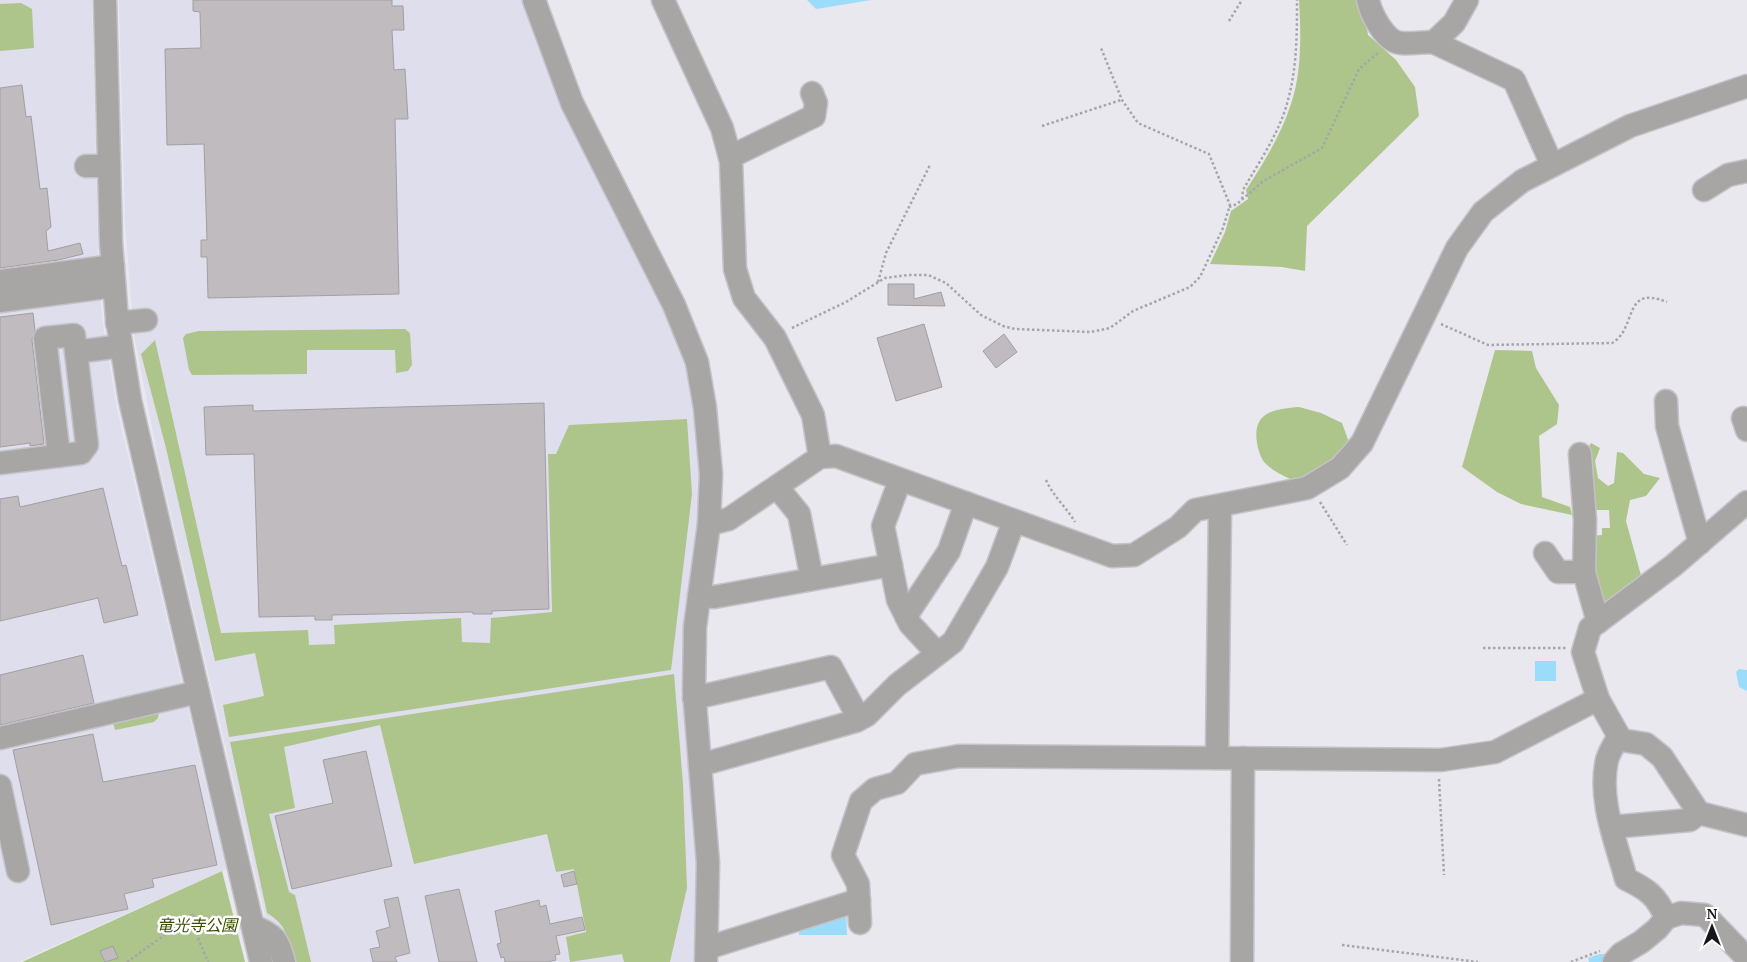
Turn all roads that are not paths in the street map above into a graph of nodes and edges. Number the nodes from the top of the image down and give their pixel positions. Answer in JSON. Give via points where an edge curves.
{"nodes":[{"id":1,"x":106,"y":0,"type":"edge"},
{"id":2,"x":534,"y":0,"type":"edge"},
{"id":3,"x":663,"y":0,"type":"edge"},
{"id":4,"x":1368,"y":0,"type":"edge"},
{"id":5,"x":1468,"y":0,"type":"edge"},
{"id":6,"x":1433,"y":42,"type":"junction"},
{"id":7,"x":1747,"y":86,"type":"edge"},
{"id":8,"x":812,"y":93,"type":"dead end"},
{"id":9,"x":730,"y":157,"type":"junction"},
{"id":10,"x":1552,"y":165,"type":"junction"},
{"id":11,"x":86,"y":166,"type":"dead end"},
{"id":12,"x":109,"y":166,"type":"junction"},
{"id":13,"x":1747,"y":171,"type":"edge"},
{"id":14,"x":1704,"y":190,"type":"dead end"},
{"id":15,"x":113,"y":276,"type":"junction"},
{"id":16,"x":0,"y":281,"type":"edge"},
{"id":17,"x":0,"y":301,"type":"edge"},
{"id":18,"x":146,"y":320,"type":"dead end"},
{"id":19,"x":118,"y":323,"type":"junction"},
{"id":20,"x":121,"y":346,"type":"junction"},
{"id":21,"x":76,"y":352,"type":"junction"},
{"id":22,"x":1666,"y":401,"type":"dead end"},
{"id":23,"x":1580,"y":454,"type":"dead end"},
{"id":24,"x":59,"y":456,"type":"junction"},
{"id":25,"x":820,"y":457,"type":"junction"},
{"id":26,"x":0,"y":464,"type":"edge"},
{"id":27,"x":900,"y":480,"type":"junction"},
{"id":28,"x":777,"y":486,"type":"junction"},
{"id":29,"x":1747,"y":502,"type":"edge"},
{"id":30,"x":966,"y":504,"type":"junction"},
{"id":31,"x":1220,"y":506,"type":"junction"},
{"id":32,"x":1014,"y":521,"type":"junction"},
{"id":33,"x":709,"y":524,"type":"junction"},
{"id":34,"x":1700,"y":543,"type":"junction"},
{"id":35,"x":1545,"y":554,"type":"dead end"},
{"id":36,"x":891,"y":565,"type":"junction"},
{"id":37,"x":1584,"y":572,"type":"junction"},
{"id":38,"x":812,"y":580,"type":"junction"},
{"id":39,"x":699,"y":596,"type":"junction"},
{"id":40,"x":906,"y":616,"type":"junction"},
{"id":41,"x":1598,"y":622,"type":"junction"},
{"id":42,"x":930,"y":650,"type":"junction"},
{"id":43,"x":198,"y":692,"type":"junction"},
{"id":44,"x":694,"y":698,"type":"junction"},
{"id":45,"x":1598,"y":699,"type":"junction"},
{"id":46,"x":856,"y":712,"type":"dead end"},
{"id":47,"x":1619,"y":736,"type":"junction"},
{"id":48,"x":0,"y":738,"type":"edge"},
{"id":49,"x":1217,"y":758,"type":"junction"},
{"id":50,"x":1243,"y":758,"type":"junction"},
{"id":51,"x":700,"y":765,"type":"junction"},
{"id":52,"x":0,"y":786,"type":"edge"},
{"id":53,"x":1700,"y":813,"type":"junction"},
{"id":54,"x":1747,"y":825,"type":"edge"},
{"id":55,"x":1612,"y":827,"type":"junction"},
{"id":56,"x":18,"y":871,"type":"dead end"},
{"id":57,"x":859,"y":900,"type":"junction"},
{"id":58,"x":1663,"y":910,"type":"junction"},
{"id":59,"x":860,"y":923,"type":"dead end"},
{"id":60,"x":253,"y":926,"type":"junction"},
{"id":61,"x":1742,"y":953,"type":"edge"},
{"id":62,"x":707,"y":955,"type":"edge"},
{"id":63,"x":1617,"y":958,"type":"edge"},
{"id":64,"x":261,"y":962,"type":"edge"},
{"id":65,"x":284,"y":962,"type":"edge"},
{"id":66,"x":1242,"y":962,"type":"edge"}],
"edges":[{"from":1,"to":12,"type":"street"},
{"from":2,"to":33,"type":"street","via":[[572,103],[674,305],[697,362],[711,474]]},
{"from":3,"to":9,"type":"street","via":[[722,128]]},
{"from":4,"to":6,"type":"street","via":[[1379,24],[1390,38],[1400,43]]},
{"from":5,"to":6,"type":"street","via":[[1454,23]]},
{"from":6,"to":10,"type":"street","via":[[1514,80]]},
{"from":7,"to":10,"type":"street","via":[[1630,126]]},
{"from":8,"to":9,"type":"street","via":[[816,103],[814,116]]},
{"from":9,"to":25,"type":"street","via":[[735,269],[744,298],[775,338],[813,415]]},
{"from":10,"to":31,"type":"street","via":[[1522,181],[1483,212],[1457,248],[1362,443],[1340,468],[1310,486]]},
{"from":11,"to":12,"type":"street"},
{"from":12,"to":15,"type":"street"},
{"from":13,"to":14,"type":"street","via":[[1728,175]]},
{"from":15,"to":16,"type":"street"},
{"from":15,"to":17,"type":"street"},
{"from":15,"to":19,"type":"street"},
{"from":18,"to":19,"type":"street"},
{"from":19,"to":20,"type":"street"},
{"from":20,"to":21,"type":"street"},
{"from":20,"to":43,"type":"street","via":[[130,400]]},
{"from":21,"to":24,"type":"street","via":[[87,445],[81,453]]},
{"from":21,"to":24,"type":"street","via":[[74,335],[45,338]]},
{"from":22,"to":34,"type":"street","via":[[1668,426]]},
{"from":23,"to":37,"type":"street","via":[[1585,520]]},
{"from":24,"to":26,"type":"street"},
{"from":25,"to":27,"type":"street","via":[[836,456]]},
{"from":25,"to":28,"type":"street"},
{"from":27,"to":30,"type":"street"},
{"from":27,"to":36,"type":"street","via":[[883,526]]},
{"from":28,"to":33,"type":"street","via":[[729,519]]},
{"from":28,"to":38,"type":"street","via":[[799,514]]},
{"from":29,"to":34,"type":"street"},
{"from":30,"to":32,"type":"street"},
{"from":30,"to":40,"type":"street","via":[[949,551]]},
{"from":31,"to":32,"type":"street","via":[[1195,510],[1178,527],[1134,555],[1112,556]]},
{"from":31,"to":49,"type":"street"},
{"from":32,"to":42,"type":"street","via":[[997,567],[953,642]]},
{"from":33,"to":39,"type":"street"},
{"from":34,"to":41,"type":"street"},
{"from":35,"to":37,"type":"street","via":[[1558,572]]},
{"from":36,"to":38,"type":"street"},
{"from":36,"to":40,"type":"street","via":[[898,600]]},
{"from":37,"to":41,"type":"street"},
{"from":38,"to":39,"type":"street","via":[[714,597]]},
{"from":39,"to":44,"type":"street"},
{"from":40,"to":42,"type":"street"},
{"from":41,"to":45,"type":"street","via":[[1590,628],[1583,652]]},
{"from":42,"to":51,"type":"street","via":[[867,715],[856,721]]},
{"from":43,"to":48,"type":"street"},
{"from":43,"to":60,"type":"street"},
{"from":44,"to":46,"type":"street","via":[[831,667]]},
{"from":44,"to":51,"type":"street"},
{"from":45,"to":47,"type":"street"},
{"from":45,"to":50,"type":"street","via":[[1494,752],[1438,760]]},
{"from":47,"to":53,"type":"street","via":[[1621,740],[1646,744],[1662,757]]},
{"from":47,"to":55,"type":"street","via":[[1607,758],[1603,784]]},
{"from":49,"to":50,"type":"street"},
{"from":49,"to":57,"type":"street","via":[[959,756],[915,764],[897,783],[875,789],[860,801],[843,855],[858,884]]},
{"from":50,"to":66,"type":"street"},
{"from":51,"to":62,"type":"street","via":[[708,863]]},
{"from":52,"to":56,"type":"street"},
{"from":53,"to":54,"type":"street"},
{"from":53,"to":55,"type":"street","via":[[1690,820]]},
{"from":55,"to":58,"type":"street","via":[[1626,879],[1641,886]]},
{"from":57,"to":59,"type":"street"},
{"from":57,"to":62,"type":"street"},
{"from":58,"to":61,"type":"street","via":[[1706,915]]},
{"from":58,"to":63,"type":"street","via":[[1641,942]]},
{"from":60,"to":64,"type":"street"},
{"from":60,"to":65,"type":"street","via":[[274,935],[280,944]]}]}
